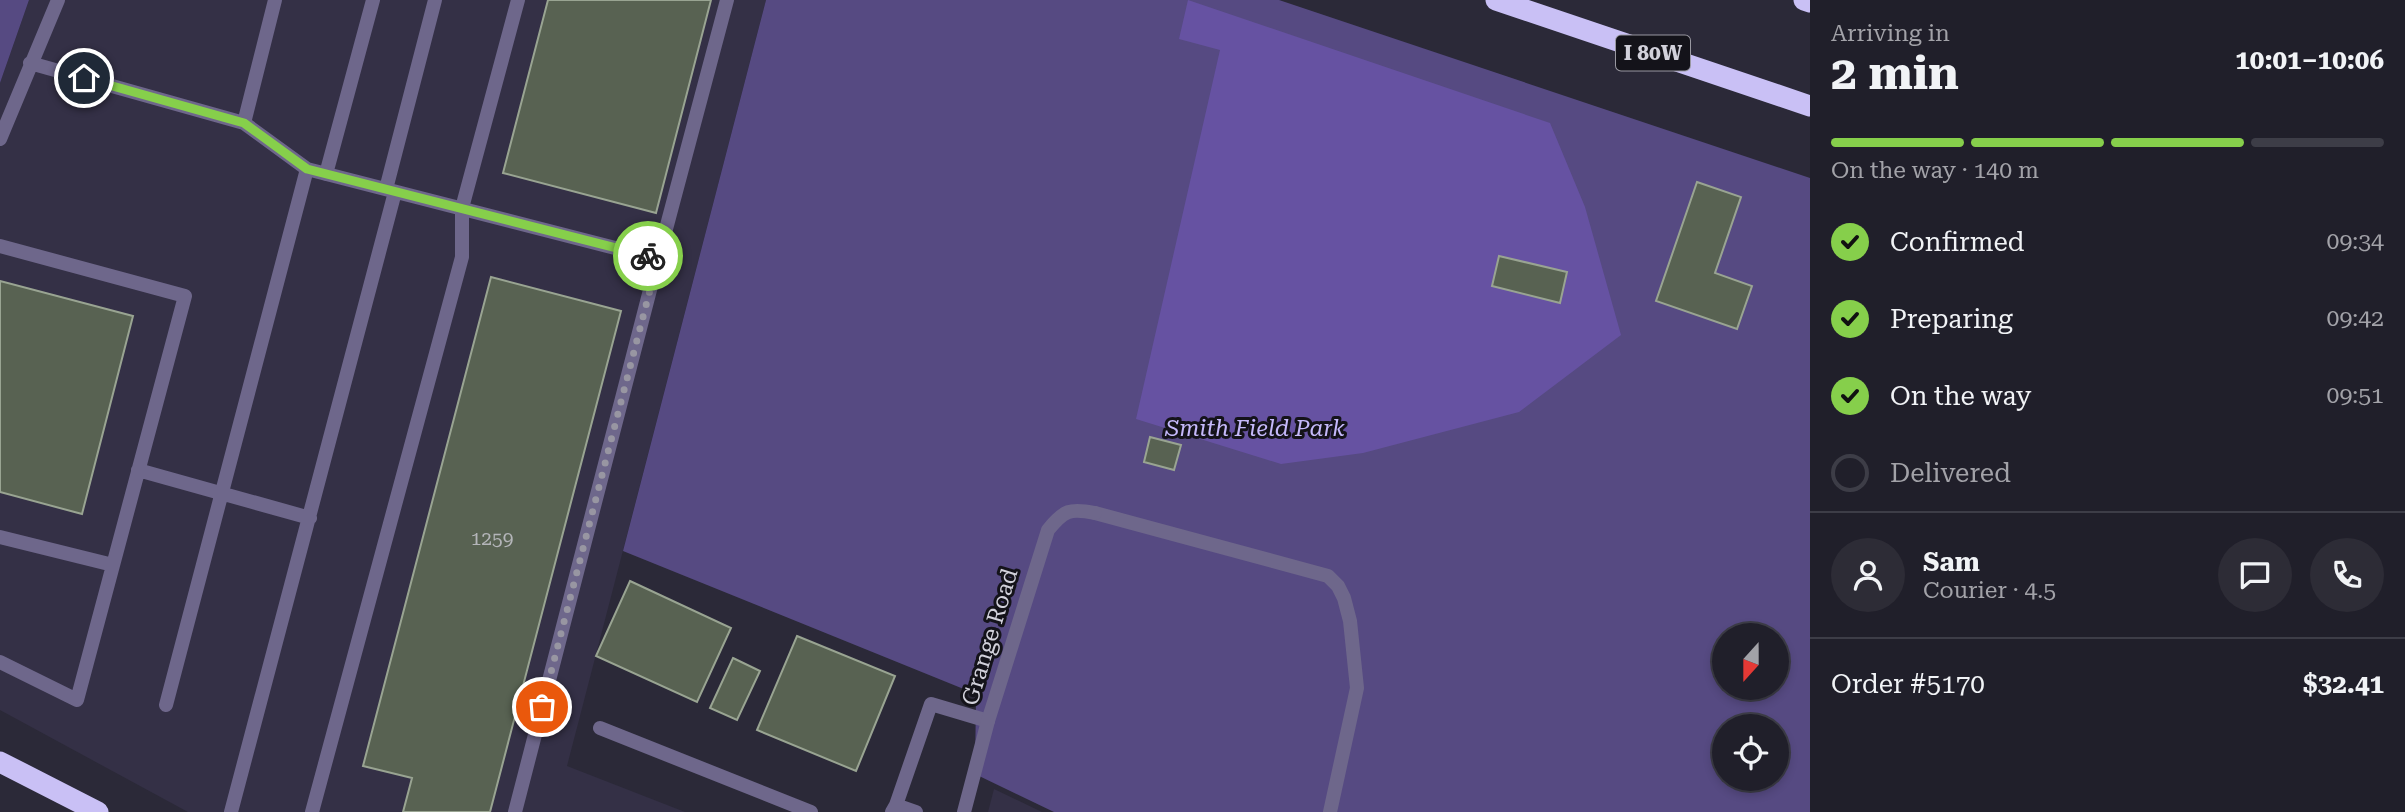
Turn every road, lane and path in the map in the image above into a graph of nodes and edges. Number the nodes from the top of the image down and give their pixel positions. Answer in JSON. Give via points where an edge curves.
{"nodes":[{"id":1,"x":58,"y":0,"type":"edge"},
{"id":2,"x":275,"y":0,"type":"edge"},
{"id":3,"x":373,"y":0,"type":"edge"},
{"id":4,"x":435,"y":0,"type":"edge"},
{"id":5,"x":518,"y":0,"type":"edge"},
{"id":6,"x":727,"y":0,"type":"edge"},
{"id":7,"x":1496,"y":0,"type":"edge"},
{"id":8,"x":1804,"y":0,"type":"edge"},
{"id":9,"x":1810,"y":2,"type":"edge"},
{"id":10,"x":30,"y":63,"type":"junction"},
{"id":11,"x":1810,"y":106,"type":"edge"},
{"id":12,"x":244,"y":123,"type":"junction"},
{"id":13,"x":0,"y":139,"type":"edge"},
{"id":14,"x":307,"y":169,"type":"junction"},
{"id":15,"x":326,"y":174,"type":"junction"},
{"id":16,"x":390,"y":190,"type":"junction"},
{"id":17,"x":462,"y":208,"type":"junction"},
{"id":18,"x":0,"y":246,"type":"edge"},
{"id":19,"x":658,"y":259,"type":"junction"},
{"id":20,"x":138,"y":470,"type":"junction"},
{"id":21,"x":222,"y":493,"type":"junction"},
{"id":22,"x":310,"y":518,"type":"junction"},
{"id":23,"x":0,"y":537,"type":"edge"},
{"id":24,"x":113,"y":565,"type":"junction"},
{"id":25,"x":0,"y":662,"type":"edge"},
{"id":26,"x":166,"y":705,"type":"dead end"},
{"id":27,"x":988,"y":721,"type":"junction"},
{"id":28,"x":600,"y":728,"type":"dead end"},
{"id":29,"x":0,"y":762,"type":"edge"},
{"id":30,"x":894,"y":809,"type":"edge"},
{"id":31,"x":98,"y":812,"type":"edge"},
{"id":32,"x":231,"y":812,"type":"edge"},
{"id":33,"x":312,"y":812,"type":"edge"},
{"id":34,"x":515,"y":812,"type":"edge"},
{"id":35,"x":811,"y":812,"type":"edge"},
{"id":36,"x":916,"y":812,"type":"edge"},
{"id":37,"x":964,"y":812,"type":"edge"},
{"id":38,"x":1330,"y":812,"type":"edge"}],
"edges":[{"from":1,"to":10,"type":"street"},
{"from":2,"to":12,"type":"street"},
{"from":3,"to":15,"type":"street"},
{"from":4,"to":16,"type":"street"},
{"from":5,"to":17,"type":"street"},
{"from":6,"to":19,"type":"street"},
{"from":7,"to":11,"type":"highway","number":"I 80W"},
{"from":8,"to":9,"type":"highway"},
{"from":10,"to":12,"type":"street"},
{"from":10,"to":13,"type":"street"},
{"from":12,"to":14,"type":"street"},
{"from":14,"to":15,"type":"street"},
{"from":14,"to":21,"type":"street"},
{"from":15,"to":16,"type":"street"},
{"from":16,"to":17,"type":"street"},
{"from":16,"to":22,"type":"street"},
{"from":17,"to":19,"type":"street"},
{"from":17,"to":33,"type":"street","via":[[462,257]]},
{"from":18,"to":20,"type":"street","via":[[185,296]]},
{"from":19,"to":34,"type":"street"},
{"from":20,"to":21,"type":"street"},
{"from":20,"to":24,"type":"street"},
{"from":21,"to":22,"type":"street"},
{"from":21,"to":26,"type":"street"},
{"from":22,"to":32,"type":"street"},
{"from":23,"to":24,"type":"street"},
{"from":24,"to":25,"type":"street","via":[[77,700]]},
{"from":27,"to":30,"type":"street","via":[[931,704]]},
{"from":27,"to":37,"type":"street","name":"Grange Road"},
{"from":27,"to":38,"type":"street","name":"Grange Road","via":[[1048,530],[1059,515],[1076,509],[1095,513],[1328,576],[1338,586],[1350,621],[1357,688]]},
{"from":28,"to":35,"type":"street"},
{"from":29,"to":31,"type":"highway"},
{"from":30,"to":36,"type":"street"}]}
